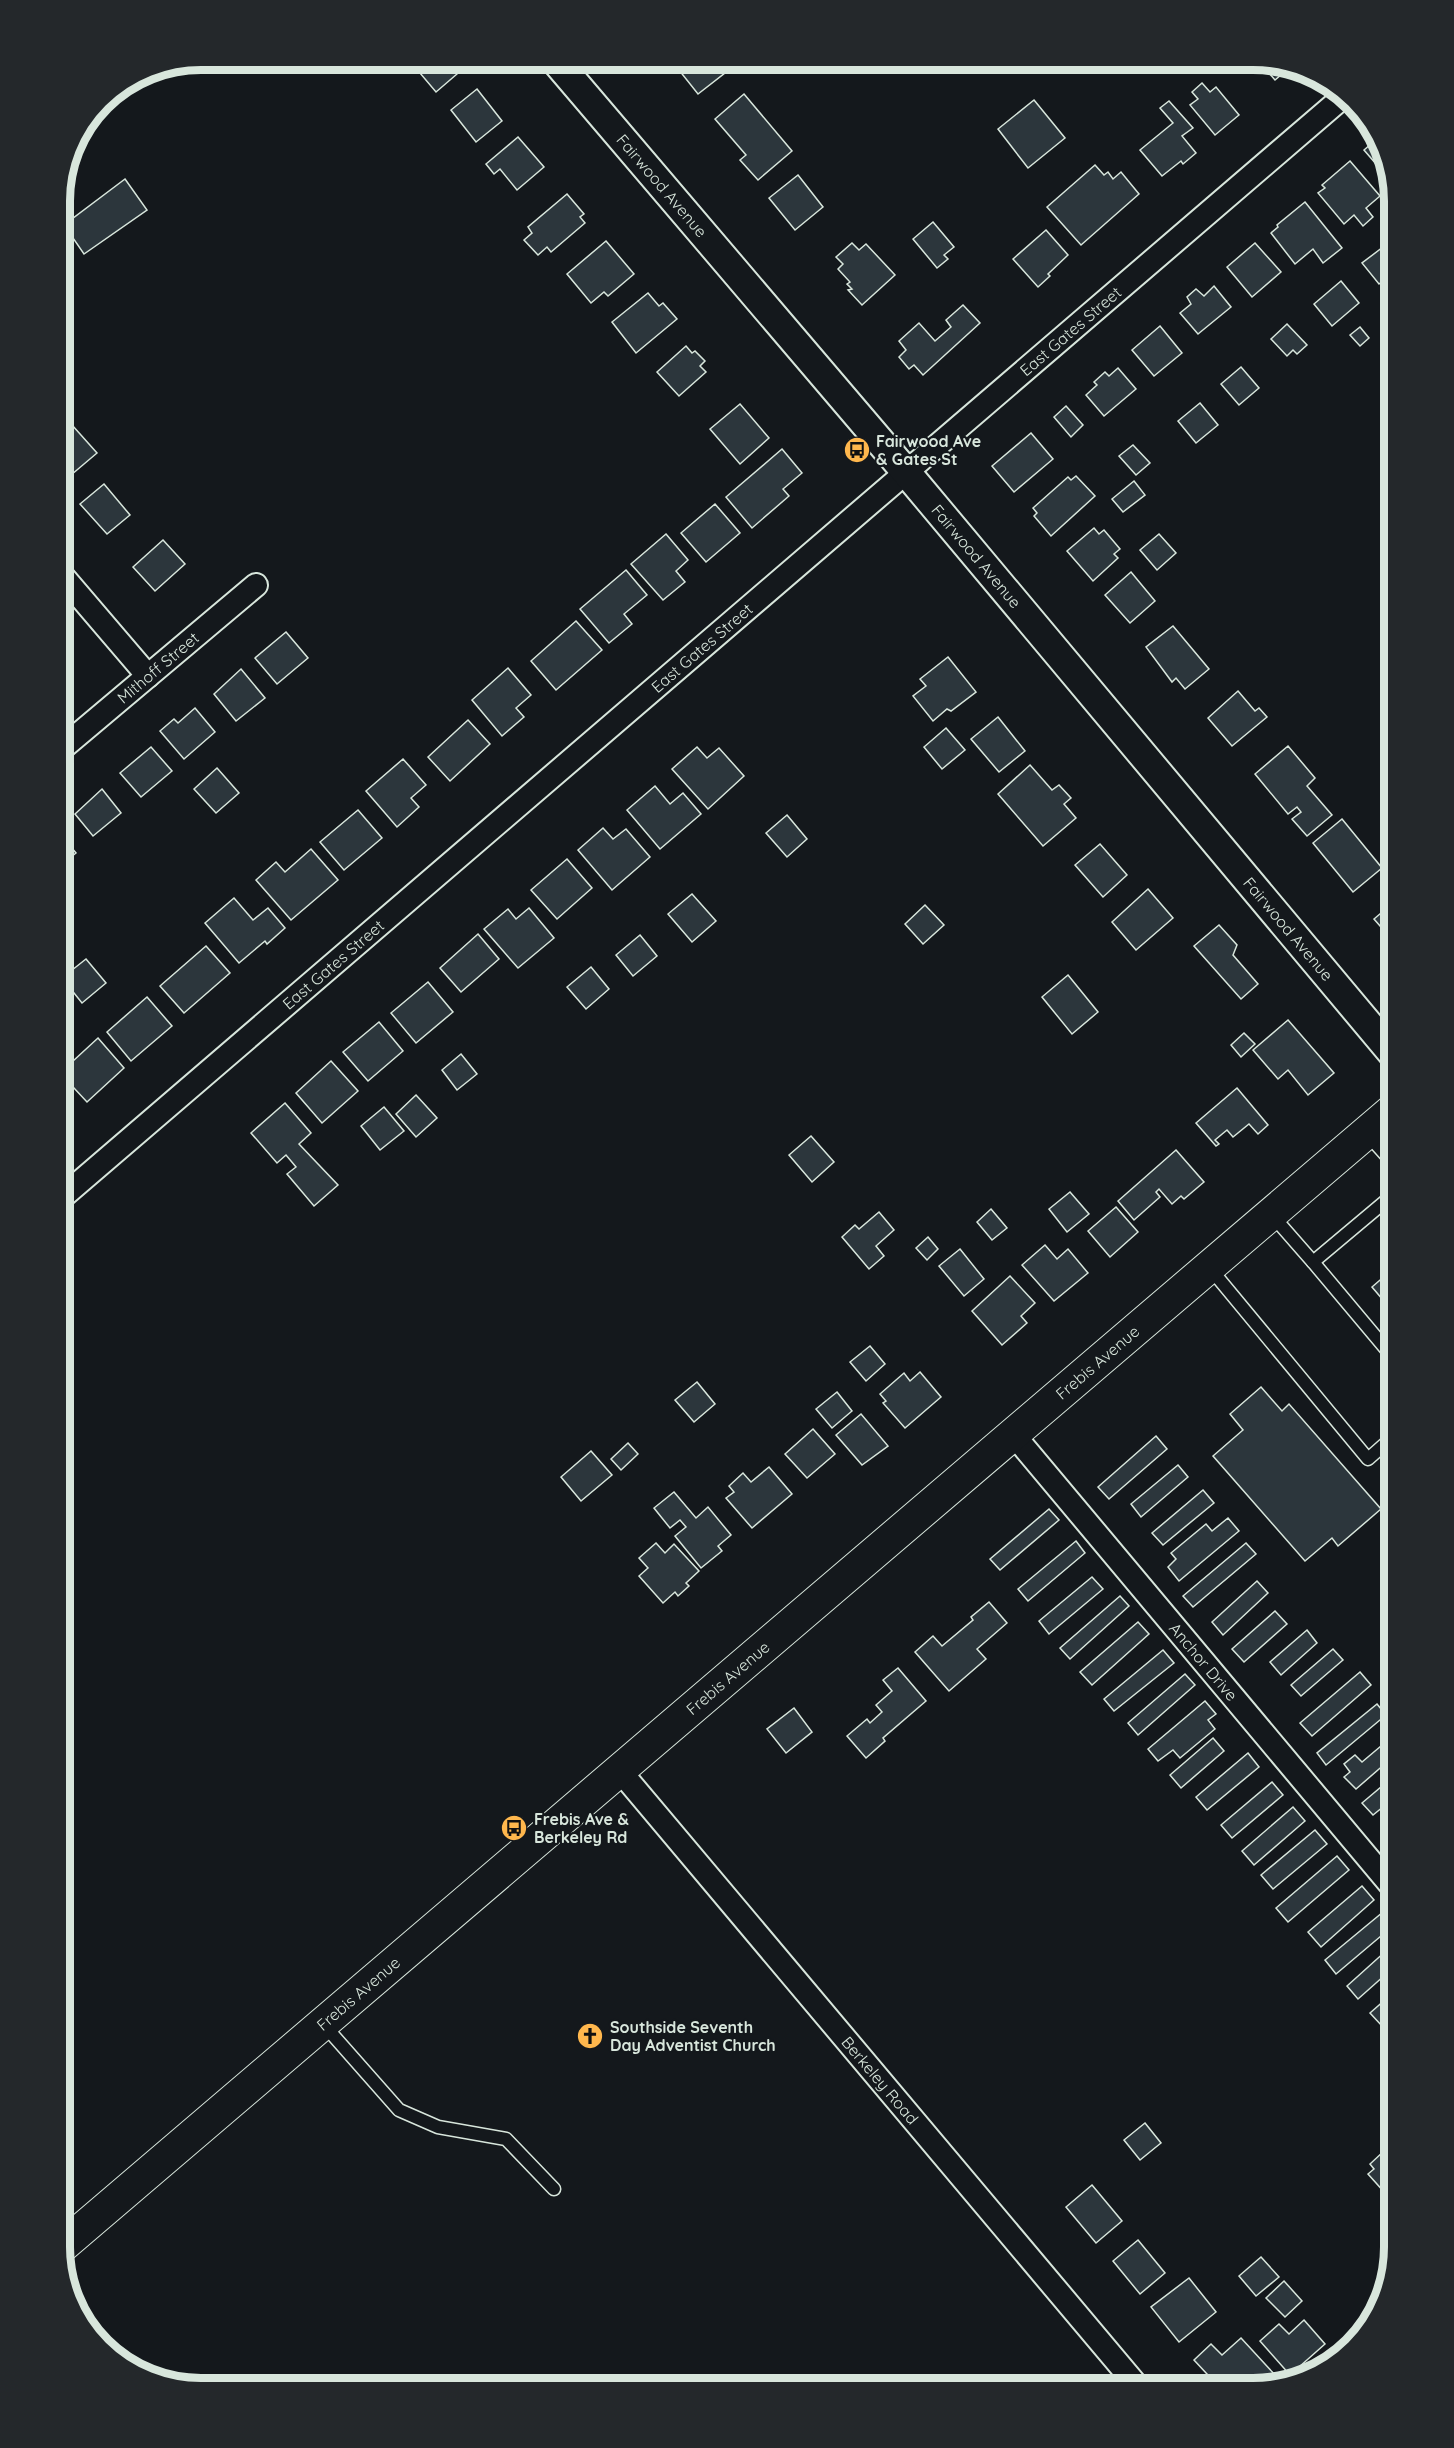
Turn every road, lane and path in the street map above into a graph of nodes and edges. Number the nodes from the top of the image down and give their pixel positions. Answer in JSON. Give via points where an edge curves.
{"nodes":[{"id":1,"x":564,"y":71,"type":"edge"},
{"id":2,"x":1338,"y":102,"type":"edge"},
{"id":3,"x":906,"y":472,"type":"junction"},
{"id":4,"x":256,"y":585,"type":"dead end"},
{"id":5,"x":71,"y":586,"type":"edge"},
{"id":6,"x":147,"y":676,"type":"junction"},
{"id":7,"x":71,"y":741,"type":"edge"},
{"id":8,"x":1384,"y":1043,"type":"edge"},
{"id":9,"x":1384,"y":1118,"type":"edge"},
{"id":10,"x":1366,"y":1133,"type":"junction"},
{"id":11,"x":1384,"y":1153,"type":"edge"},
{"id":12,"x":71,"y":1190,"type":"edge"},
{"id":13,"x":1384,"y":1202,"type":"edge"},
{"id":14,"x":1271,"y":1213,"type":"junction"},
{"id":15,"x":1313,"y":1262,"type":"junction"},
{"id":16,"x":1208,"y":1266,"type":"junction"},
{"id":17,"x":1384,"y":1347,"type":"edge"},
{"id":18,"x":1013,"y":1434,"type":"junction"},
{"id":19,"x":1384,"y":1445,"type":"edge"},
{"id":20,"x":620,"y":1771,"type":"junction"},
{"id":21,"x":1384,"y":1877,"type":"edge"},
{"id":22,"x":323,"y":2024,"type":"junction"},
{"id":23,"x":554,"y":2189,"type":"dead end"},
{"id":24,"x":71,"y":2239,"type":"edge"},
{"id":25,"x":1130,"y":2378,"type":"edge"}],
"edges":[{"from":1,"to":3,"type":"street","name":"Fairwood Avenue"},
{"from":2,"to":3,"type":"street","name":"East Gates Street"},
{"from":3,"to":8,"type":"street","name":"Fairwood Avenue"},
{"from":3,"to":12,"type":"street","name":"East Gates Street"},
{"from":4,"to":6,"type":"street","name":"Mithoff Street"},
{"from":5,"to":6,"type":"street"},
{"from":6,"to":7,"type":"street","name":"Mithoff Street"},
{"from":9,"to":10,"type":"main road","name":"Frebis Avenue"},
{"from":10,"to":11,"type":"lane"},
{"from":10,"to":14,"type":"main road","name":"Frebis Avenue"},
{"from":13,"to":15,"type":"lane"},
{"from":14,"to":15,"type":"lane"},
{"from":14,"to":16,"type":"main road","name":"Frebis Avenue"},
{"from":15,"to":17,"type":"lane"},
{"from":16,"to":18,"type":"main road","name":"Frebis Avenue"},
{"from":16,"to":19,"type":"lane","via":[[1368,1459]]},
{"from":18,"to":20,"type":"main road","name":"Frebis Avenue"},
{"from":18,"to":21,"type":"street","name":"Anchor Drive"},
{"from":20,"to":22,"type":"main road","name":"Frebis Avenue"},
{"from":20,"to":25,"type":"street","name":"Berkeley Road"},
{"from":22,"to":23,"type":"lane","via":[[399,2110],[438,2127],[506,2139]]},
{"from":22,"to":24,"type":"main road","name":"Frebis Avenue"}]}
